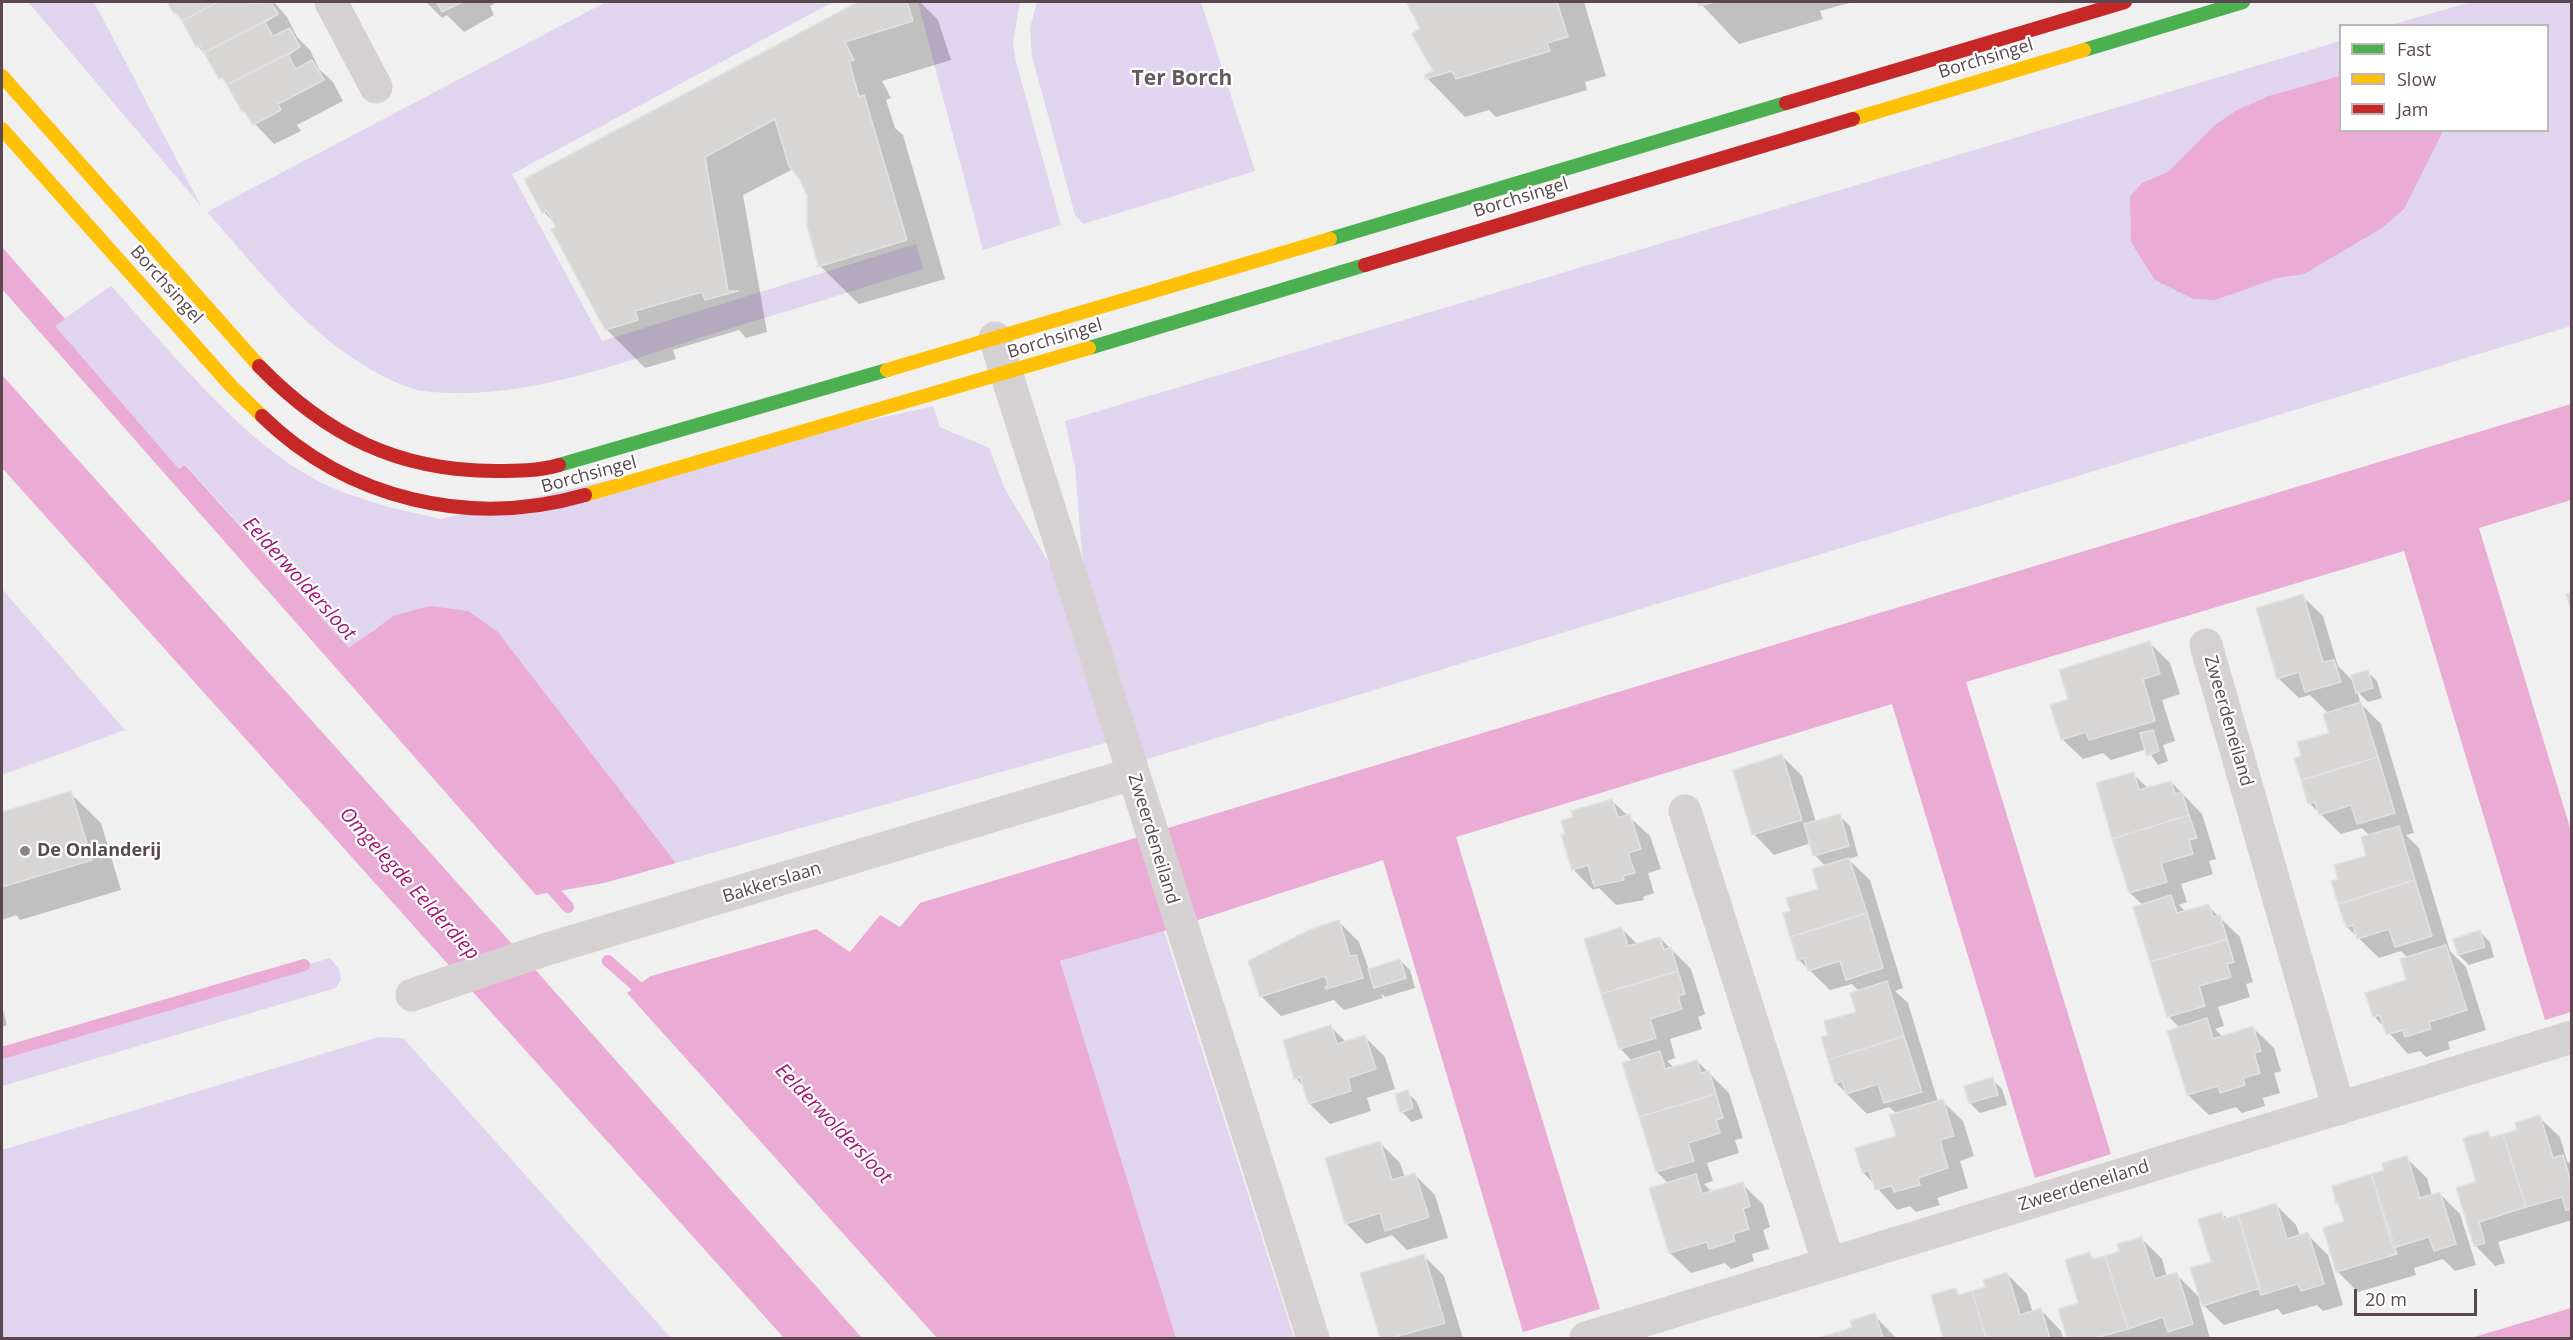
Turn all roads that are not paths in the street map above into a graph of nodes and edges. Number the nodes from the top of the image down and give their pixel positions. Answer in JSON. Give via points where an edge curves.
{"nodes":[{"id":1,"x":331,"y":2,"type":"edge"},
{"id":2,"x":2125,"y":2,"type":"edge"},
{"id":3,"x":2242,"y":2,"type":"edge"},
{"id":4,"x":2,"y":76,"type":"edge"},
{"id":5,"x":376,"y":87,"type":"dead end"},
{"id":6,"x":2,"y":129,"type":"edge"},
{"id":7,"x":995,"y":339,"type":"junction"},
{"id":8,"x":1005,"y":373,"type":"junction"},
{"id":9,"x":2206,"y":645,"type":"dead end"},
{"id":10,"x":1132,"y":774,"type":"junction"},
{"id":11,"x":1685,"y":811,"type":"dead end"},
{"id":12,"x":412,"y":995,"type":"dead end"},
{"id":13,"x":2571,"y":1037,"type":"edge"},
{"id":14,"x":2339,"y":1109,"type":"junction"},
{"id":15,"x":1829,"y":1264,"type":"junction"},
{"id":16,"x":1313,"y":1338,"type":"edge"},
{"id":17,"x":1586,"y":1338,"type":"edge"}],
"edges":[{"from":1,"to":5,"type":"street"},
{"from":2,"to":7,"type":"main road","name":"Borchsingel"},
{"from":3,"to":8,"type":"main road","name":"Borchsingel"},
{"from":4,"to":7,"type":"main road","name":"Borchsingel","via":[[233,336],[299,404],[333,428],[410,462],[476,472],[550,468]]},
{"from":6,"to":8,"type":"main road","name":"Borchsingel","via":[[260,417],[323,465],[394,496],[466,510],[548,506]]},
{"from":7,"to":8,"type":"street","name":"Zweerdeneiland"},
{"from":8,"to":10,"type":"street","name":"Zweerdeneiland"},
{"from":9,"to":14,"type":"street","name":"Zweerdeneiland"},
{"from":10,"to":12,"type":"street","name":"Bakkerslaan","via":[[531,955]]},
{"from":10,"to":16,"type":"street","name":"Zweerdeneiland"},
{"from":11,"to":15,"type":"street"},
{"from":13,"to":14,"type":"street","name":"Zweerdeneiland"},
{"from":14,"to":15,"type":"street","name":"Zweerdeneiland"},
{"from":15,"to":17,"type":"street","name":"Zweerdeneiland"}]}
